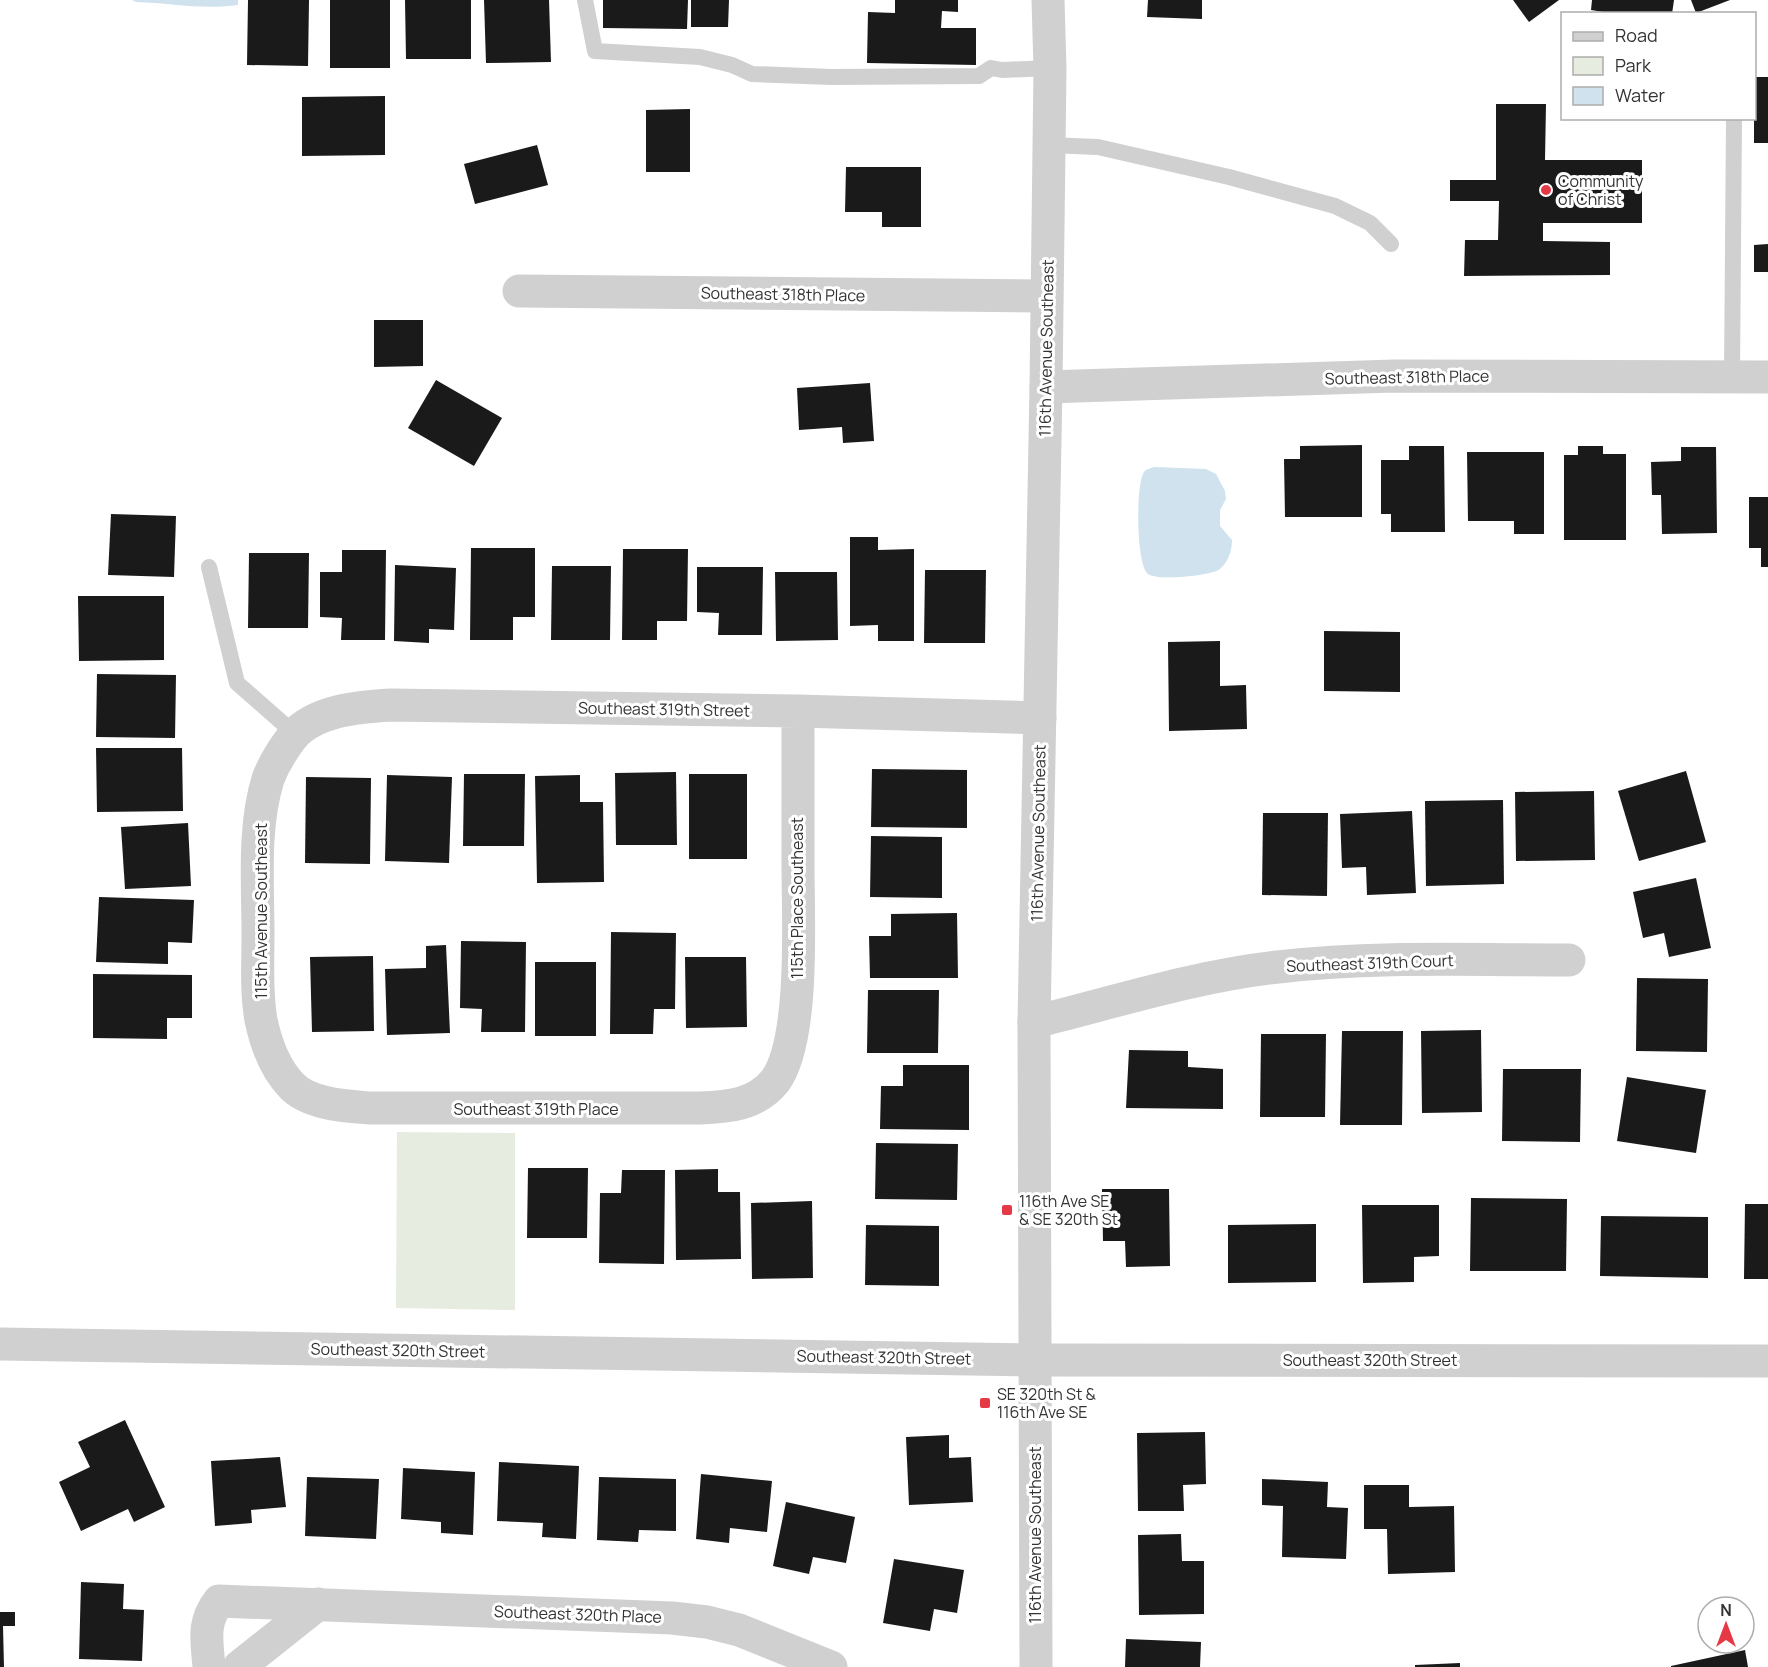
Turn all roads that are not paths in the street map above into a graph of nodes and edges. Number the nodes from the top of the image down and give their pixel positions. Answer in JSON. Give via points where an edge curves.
{"nodes":[{"id":1,"x":585,"y":0,"type":"edge"},
{"id":2,"x":1048,"y":0,"type":"edge"},
{"id":3,"x":1050,"y":68,"type":"junction"},
{"id":4,"x":1734,"y":120,"type":"edge"},
{"id":5,"x":1048,"y":145,"type":"junction"},
{"id":6,"x":1391,"y":244,"type":"dead end"},
{"id":7,"x":519,"y":291,"type":"dead end"},
{"id":8,"x":1046,"y":296,"type":"junction"},
{"id":9,"x":1732,"y":377,"type":"junction"},
{"id":10,"x":1768,"y":377,"type":"edge"},
{"id":11,"x":1046,"y":387,"type":"junction"},
{"id":12,"x":209,"y":567,"type":"dead end"},
{"id":13,"x":798,"y":711,"type":"junction"},
{"id":14,"x":1040,"y":718,"type":"junction"},
{"id":15,"x":295,"y":734,"type":"junction"},
{"id":16,"x":1569,"y":960,"type":"dead end"},
{"id":17,"x":1035,"y":1022,"type":"junction"},
{"id":18,"x":774,"y":1081,"type":"joint"},
{"id":19,"x":293,"y":1088,"type":"joint"},
{"id":20,"x":0,"y":1344,"type":"edge"},
{"id":21,"x":1034,"y":1360,"type":"junction"},
{"id":22,"x":1768,"y":1361,"type":"edge"},
{"id":23,"x":318,"y":1604,"type":"junction"},
{"id":24,"x":209,"y":1667,"type":"edge"},
{"id":25,"x":239,"y":1667,"type":"edge"},
{"id":26,"x":831,"y":1667,"type":"edge"},
{"id":27,"x":1036,"y":1667,"type":"edge"}],
"edges":[{"from":1,"to":3,"type":"lane","via":[[595,51],[700,57],[752,74],[979,76],[991,68]]},
{"from":2,"to":3,"type":"street","name":"116th Avenue Southeast"},
{"from":3,"to":5,"type":"street","name":"116th Avenue Southeast"},
{"from":4,"to":9,"type":"lane"},
{"from":5,"to":6,"type":"lane","via":[[1098,147],[1335,206],[1370,223]]},
{"from":5,"to":8,"type":"street","name":"116th Avenue Southeast"},
{"from":7,"to":8,"type":"street","name":"Southeast 318th Place"},
{"from":8,"to":11,"type":"street","name":"116th Avenue Southeast"},
{"from":9,"to":10,"type":"street","name":"Southeast 318th Place"},
{"from":9,"to":11,"type":"street","name":"Southeast 318th Place","via":[[1394,376]]},
{"from":11,"to":14,"type":"street","name":"116th Avenue Southeast"},
{"from":12,"to":15,"type":"lane","via":[[237,683]]},
{"from":13,"to":14,"type":"street","name":"Southeast 319th Street"},
{"from":13,"to":15,"type":"street","name":"Southeast 319th Street","via":[[364,706],[317,719]]},
{"from":13,"to":18,"type":"street","name":"115th Place Southeast","via":[[797,983],[791,1038],[784,1064]]},
{"from":14,"to":17,"type":"street","name":"116th Avenue Southeast"},
{"from":15,"to":19,"type":"street","name":"115th Avenue Southeast","via":[[278,756],[268,780],[258,857],[261,1018],[278,1070]]},
{"from":16,"to":17,"type":"street","name":"Southeast 319th Court","via":[[1356,960],[1277,967],[1217,976]]},
{"from":17,"to":21,"type":"street","name":"116th Avenue Southeast"},
{"from":18,"to":19,"type":"street","name":"Southeast 319th Place","via":[[753,1099],[738,1105],[682,1109],[369,1108],[340,1106]]},
{"from":20,"to":21,"type":"street","name":"Southeast 320th Street"},
{"from":21,"to":22,"type":"street","name":"Southeast 320th Street"},
{"from":21,"to":27,"type":"street","name":"116th Avenue Southeast"},
{"from":23,"to":24,"type":"street","name":"Southeast 320th Place","via":[[219,1601],[206,1625]]},
{"from":23,"to":25,"type":"street"},
{"from":23,"to":26,"type":"street","name":"Southeast 320th Place","via":[[683,1619],[739,1630]]}]}
